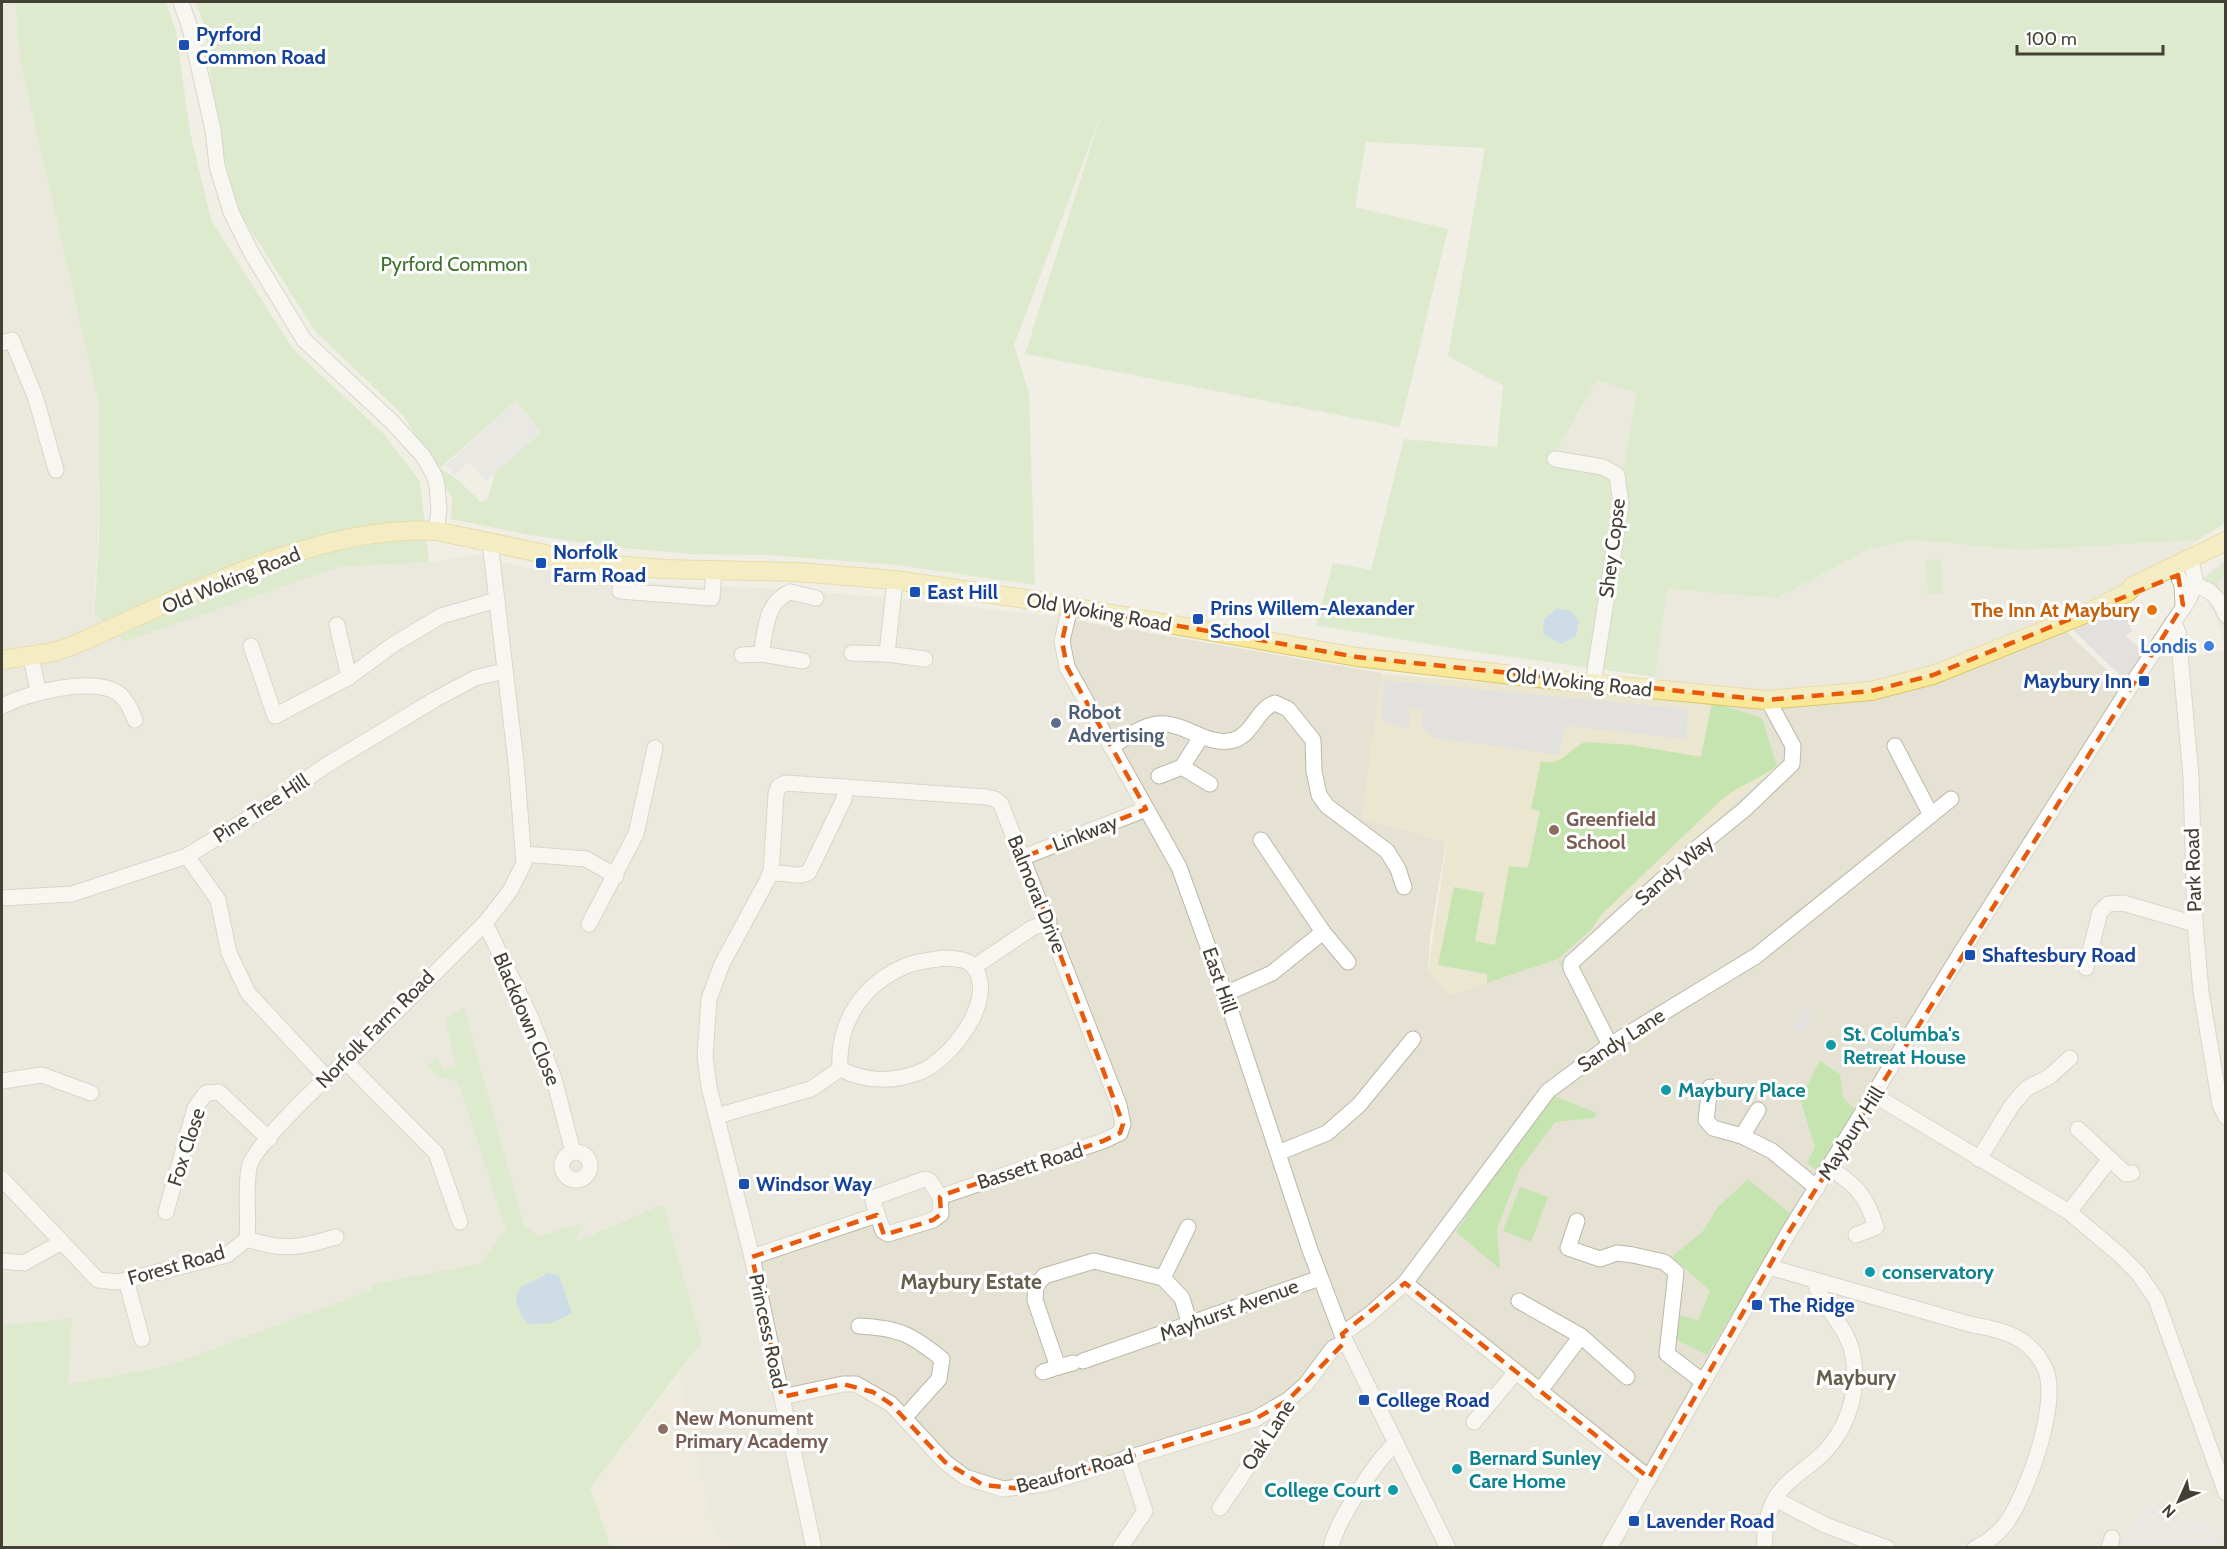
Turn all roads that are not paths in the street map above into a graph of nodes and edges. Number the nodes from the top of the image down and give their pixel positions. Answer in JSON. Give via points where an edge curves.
{"nodes":[{"id":1,"x":181,"y":2,"type":"edge"},
{"id":2,"x":2,"y":343,"type":"edge"},
{"id":3,"x":1555,"y":459,"type":"dead end"},
{"id":4,"x":56,"y":470,"type":"dead end"},
{"id":5,"x":436,"y":531,"type":"junction"},
{"id":6,"x":2226,"y":541,"type":"edge"},
{"id":7,"x":490,"y":542,"type":"junction"},
{"id":8,"x":2226,"y":551,"type":"edge"},
{"id":9,"x":622,"y":567,"type":"junction"},
{"id":10,"x":2184,"y":567,"type":"junction"},
{"id":11,"x":714,"y":571,"type":"junction"},
{"id":12,"x":798,"y":572,"type":"junction"},
{"id":13,"x":895,"y":580,"type":"junction"},
{"id":14,"x":2195,"y":586,"type":"junction"},
{"id":15,"x":790,"y":592,"type":"junction"},
{"id":16,"x":816,"y":598,"type":"dead end"},
{"id":17,"x":496,"y":600,"type":"junction"},
{"id":18,"x":2184,"y":605,"type":"junction"},
{"id":19,"x":1070,"y":607,"type":"junction"},
{"id":20,"x":2226,"y":615,"type":"edge"},
{"id":21,"x":2173,"y":622,"type":"junction"},
{"id":22,"x":336,"y":626,"type":"dead end"},
{"id":23,"x":251,"y":646,"type":"dead end"},
{"id":24,"x":852,"y":653,"type":"dead end"},
{"id":25,"x":761,"y":654,"type":"junction"},
{"id":26,"x":887,"y":654,"type":"junction"},
{"id":27,"x":742,"y":655,"type":"dead end"},
{"id":28,"x":31,"y":656,"type":"junction"},
{"id":29,"x":925,"y":659,"type":"dead end"},
{"id":30,"x":2,"y":660,"type":"edge"},
{"id":31,"x":803,"y":661,"type":"dead end"},
{"id":32,"x":504,"y":671,"type":"junction"},
{"id":33,"x":349,"y":677,"type":"junction"},
{"id":34,"x":1593,"y":684,"type":"junction"},
{"id":35,"x":38,"y":691,"type":"junction"},
{"id":36,"x":1768,"y":700,"type":"junction"},
{"id":37,"x":2,"y":706,"type":"edge"},
{"id":38,"x":134,"y":721,"type":"dead end"},
{"id":39,"x":1202,"y":737,"type":"junction"},
{"id":40,"x":1895,"y":746,"type":"dead end"},
{"id":41,"x":1111,"y":747,"type":"junction"},
{"id":42,"x":655,"y":748,"type":"dead end"},
{"id":43,"x":1182,"y":767,"type":"junction"},
{"id":44,"x":1159,"y":776,"type":"dead end"},
{"id":45,"x":1210,"y":784,"type":"dead end"},
{"id":46,"x":846,"y":787,"type":"junction"},
{"id":47,"x":1951,"y":799,"type":"dead end"},
{"id":48,"x":1146,"y":809,"type":"junction"},
{"id":49,"x":1931,"y":814,"type":"junction"},
{"id":50,"x":1261,"y":840,"type":"dead end"},
{"id":51,"x":524,"y":854,"type":"junction"},
{"id":52,"x":187,"y":856,"type":"junction"},
{"id":53,"x":1024,"y":857,"type":"junction"},
{"id":54,"x":770,"y":875,"type":"junction"},
{"id":55,"x":616,"y":876,"type":"junction"},
{"id":56,"x":1404,"y":887,"type":"dead end"},
{"id":57,"x":2,"y":898,"type":"edge"},
{"id":58,"x":1049,"y":922,"type":"junction"},
{"id":59,"x":485,"y":923,"type":"junction"},
{"id":60,"x":589,"y":924,"type":"dead end"},
{"id":61,"x":2195,"y":924,"type":"junction"},
{"id":62,"x":1323,"y":932,"type":"junction"},
{"id":63,"x":1348,"y":962,"type":"dead end"},
{"id":64,"x":974,"y":967,"type":"junction"},
{"id":65,"x":2086,"y":968,"type":"dead end"},
{"id":66,"x":1225,"y":994,"type":"junction"},
{"id":67,"x":1413,"y":1039,"type":"dead end"},
{"id":68,"x":1610,"y":1045,"type":"junction"},
{"id":69,"x":2070,"y":1058,"type":"dead end"},
{"id":70,"x":346,"y":1062,"type":"junction"},
{"id":71,"x":840,"y":1069,"type":"junction"},
{"id":72,"x":326,"y":1077,"type":"junction"},
{"id":73,"x":2,"y":1081,"type":"edge"},
{"id":74,"x":1710,"y":1087,"type":"dead end"},
{"id":75,"x":92,"y":1093,"type":"dead end"},
{"id":76,"x":1874,"y":1095,"type":"junction"},
{"id":77,"x":1758,"y":1110,"type":"dead end"},
{"id":78,"x":717,"y":1116,"type":"junction"},
{"id":79,"x":2226,"y":1117,"type":"edge"},
{"id":80,"x":2079,"y":1129,"type":"dead end"},
{"id":81,"x":1120,"y":1133,"type":"joint"},
{"id":82,"x":1742,"y":1136,"type":"junction"},
{"id":83,"x":269,"y":1139,"type":"junction"},
{"id":84,"x":573,"y":1152,"type":"dead end"},
{"id":85,"x":1278,"y":1153,"type":"junction"},
{"id":86,"x":1979,"y":1159,"type":"junction"},
{"id":87,"x":2110,"y":1159,"type":"junction"},
{"id":88,"x":1830,"y":1168,"type":"junction"},
{"id":89,"x":2132,"y":1173,"type":"dead end"},
{"id":90,"x":2,"y":1179,"type":"edge"},
{"id":91,"x":1817,"y":1188,"type":"junction"},
{"id":92,"x":940,"y":1197,"type":"junction"},
{"id":93,"x":166,"y":1212,"type":"dead end"},
{"id":94,"x":2069,"y":1212,"type":"junction"},
{"id":95,"x":877,"y":1215,"type":"junction"},
{"id":96,"x":1577,"y":1221,"type":"dead end"},
{"id":97,"x":460,"y":1222,"type":"dead end"},
{"id":98,"x":1188,"y":1227,"type":"dead end"},
{"id":99,"x":1856,"y":1236,"type":"dead end"},
{"id":100,"x":336,"y":1237,"type":"dead end"},
{"id":101,"x":247,"y":1239,"type":"junction"},
{"id":102,"x":60,"y":1243,"type":"junction"},
{"id":103,"x":752,"y":1257,"type":"junction"},
{"id":104,"x":2,"y":1261,"type":"edge"},
{"id":105,"x":1769,"y":1267,"type":"junction"},
{"id":106,"x":1163,"y":1278,"type":"junction"},
{"id":107,"x":1320,"y":1278,"type":"junction"},
{"id":108,"x":126,"y":1280,"type":"junction"},
{"id":109,"x":1814,"y":1280,"type":"junction"},
{"id":110,"x":1405,"y":1284,"type":"junction"},
{"id":111,"x":1519,"y":1301,"type":"dead end"},
{"id":112,"x":1189,"y":1322,"type":"junction"},
{"id":113,"x":859,"y":1326,"type":"dead end"},
{"id":114,"x":1581,"y":1336,"type":"junction"},
{"id":115,"x":1343,"y":1338,"type":"junction"},
{"id":116,"x":142,"y":1339,"type":"dead end"},
{"id":117,"x":1071,"y":1363,"type":"junction"},
{"id":118,"x":1042,"y":1372,"type":"dead end"},
{"id":119,"x":1515,"y":1373,"type":"junction"},
{"id":120,"x":1627,"y":1377,"type":"dead end"},
{"id":121,"x":1702,"y":1381,"type":"junction"},
{"id":122,"x":1539,"y":1392,"type":"junction"},
{"id":123,"x":782,"y":1396,"type":"junction"},
{"id":124,"x":1288,"y":1400,"type":"junction"},
{"id":125,"x":904,"y":1418,"type":"junction"},
{"id":126,"x":1474,"y":1422,"type":"dead end"},
{"id":127,"x":1396,"y":1443,"type":"junction"},
{"id":128,"x":1126,"y":1457,"type":"junction"},
{"id":129,"x":1649,"y":1478,"type":"junction"},
{"id":130,"x":2226,"y":1494,"type":"edge"},
{"id":131,"x":1775,"y":1499,"type":"junction"},
{"id":132,"x":1220,"y":1508,"type":"dead end"},
{"id":133,"x":814,"y":1548,"type":"edge"},
{"id":134,"x":1120,"y":1548,"type":"edge"},
{"id":135,"x":1330,"y":1548,"type":"edge"},
{"id":136,"x":1448,"y":1548,"type":"edge"},
{"id":137,"x":1609,"y":1548,"type":"edge"},
{"id":138,"x":1764,"y":1548,"type":"edge"},
{"id":139,"x":1887,"y":1548,"type":"edge"},
{"id":140,"x":1975,"y":1548,"type":"edge"}],
"edges":[{"from":1,"to":5,"type":"street","via":[[231,213],[304,340],[423,456],[436,485]]},
{"from":2,"to":4,"type":"street","via":[[12,340]]},
{"from":3,"to":34,"type":"street","name":"Shey Copse","via":[[1603,467],[1617,475],[1621,505]]},
{"from":5,"to":7,"type":"main road","name":"Old Woking Road"},
{"from":5,"to":28,"type":"main road","name":"Old Woking Road","via":[[393,531],[292,552],[74,645]]},
{"from":6,"to":10,"type":"main road","name":"Old Woking Road"},
{"from":7,"to":9,"type":"main road","name":"Old Woking Road"},
{"from":7,"to":17,"type":"street","name":"Norfolk Farm Road"},
{"from":8,"to":10,"type":"main road","name":"Old Woking Road"},
{"from":9,"to":11,"type":"main road","name":"Old Woking Road"},
{"from":9,"to":11,"type":"street","via":[[620,591],[712,598]]},
{"from":10,"to":14,"type":"street"},
{"from":10,"to":18,"type":"street"},
{"from":10,"to":36,"type":"main road","name":"Old Woking Road","via":[[2133,586],[2090,612],[1933,675],[1871,691]]},
{"from":11,"to":12,"type":"main road","name":"Old Woking Road"},
{"from":12,"to":13,"type":"main road","name":"Old Woking Road"},
{"from":12,"to":15,"type":"street"},
{"from":13,"to":19,"type":"main road","name":"Old Woking Road"},
{"from":13,"to":26,"type":"street"},
{"from":14,"to":18,"type":"street","name":"Maybury Hill"},
{"from":14,"to":20,"type":"street","via":[[2208,588]]},
{"from":15,"to":16,"type":"street"},
{"from":15,"to":25,"type":"street","via":[[778,597],[770,607]]},
{"from":17,"to":32,"type":"street","name":"Norfolk Farm Road"},
{"from":17,"to":33,"type":"street","via":[[441,616]]},
{"from":18,"to":21,"type":"street","name":"Maybury Hill"},
{"from":19,"to":34,"type":"main road","name":"Old Woking Road","via":[[1357,657]]},
{"from":19,"to":41,"type":"street","name":"East Hill","via":[[1062,641],[1066,667]]},
{"from":21,"to":61,"type":"street","name":"Park Road","via":[[2178,632],[2191,776]]},
{"from":21,"to":76,"type":"street","name":"Maybury Hill"},
{"from":22,"to":33,"type":"street"},
{"from":23,"to":33,"type":"street","via":[[275,716]]},
{"from":24,"to":26,"type":"street"},
{"from":25,"to":27,"type":"street"},
{"from":25,"to":31,"type":"street"},
{"from":26,"to":29,"type":"street"},
{"from":28,"to":30,"type":"main road","name":"Old Woking Road"},
{"from":28,"to":35,"type":"street"},
{"from":32,"to":51,"type":"street","name":"Norfolk Farm Road"},
{"from":32,"to":52,"type":"street","name":"Pine Tree Hill","via":[[475,678],[434,700]]},
{"from":34,"to":36,"type":"main road","name":"Old Woking Road"},
{"from":35,"to":37,"type":"street"},
{"from":35,"to":38,"type":"street","via":[[107,688],[128,704]]},
{"from":36,"to":68,"type":"street","name":"Sandy Way","via":[[1792,746],[1792,764],[1571,963]]},
{"from":39,"to":41,"type":"street","via":[[1165,724],[1140,729]]},
{"from":39,"to":43,"type":"street"},
{"from":39,"to":56,"type":"street","via":[[1232,740],[1246,732],[1269,705],[1275,703],[1288,709],[1313,741],[1319,795],[1327,806],[1387,851]]},
{"from":40,"to":49,"type":"street"},
{"from":41,"to":48,"type":"street","name":"East Hill"},
{"from":42,"to":55,"type":"street","via":[[636,834]]},
{"from":43,"to":44,"type":"street"},
{"from":43,"to":45,"type":"street"},
{"from":46,"to":53,"type":"street","name":"Balmoral Drive","via":[[995,799],[1001,804]]},
{"from":46,"to":54,"type":"street","via":[[844,800],[809,872],[803,876],[782,872]]},
{"from":46,"to":54,"type":"street","name":"Balmoral Drive","via":[[786,783],[779,786]]},
{"from":47,"to":49,"type":"street","name":"Sandy Lane"},
{"from":48,"to":53,"type":"street","name":"Linkway"},
{"from":48,"to":66,"type":"street","name":"East Hill","via":[[1179,867]]},
{"from":49,"to":68,"type":"street","name":"Sandy Lane","via":[[1756,956]]},
{"from":50,"to":62,"type":"street"},
{"from":51,"to":55,"type":"street","via":[[586,860]]},
{"from":51,"to":59,"type":"street","name":"Norfolk Farm Road","via":[[524,864],[510,891]]},
{"from":52,"to":57,"type":"street","name":"Pine Tree Hill","via":[[72,894]]},
{"from":52,"to":72,"type":"street","via":[[218,900],[230,953],[248,993]]},
{"from":53,"to":58,"type":"street","name":"Balmoral Drive"},
{"from":54,"to":78,"type":"street","name":"Balmoral Drive","via":[[722,964],[708,999],[705,1056]]},
{"from":55,"to":60,"type":"street"},
{"from":58,"to":64,"type":"street","via":[[1032,928]]},
{"from":58,"to":81,"type":"street","name":"Balmoral Drive","via":[[1119,1105],[1123,1124]]},
{"from":59,"to":70,"type":"street","name":"Norfolk Farm Road"},
{"from":59,"to":84,"type":"street","name":"Blackdown Close","via":[[531,1018]]},
{"from":61,"to":65,"type":"street","via":[[2123,903],[2108,904],[2100,912]]},
{"from":61,"to":79,"type":"street","name":"Park Road","via":[[2214,1073]]},
{"from":62,"to":63,"type":"street"},
{"from":62,"to":66,"type":"street","via":[[1272,973]]},
{"from":64,"to":71,"type":"street","via":[[965,960],[944,958],[909,964],[885,976],[859,998],[844,1025]]},
{"from":64,"to":71,"type":"street","via":[[980,998],[969,1028],[922,1071],[893,1079],[867,1080]]},
{"from":66,"to":85,"type":"street","name":"East Hill"},
{"from":67,"to":85,"type":"street","via":[[1359,1106],[1327,1132]]},
{"from":68,"to":110,"type":"street","name":"Sandy Lane","via":[[1562,1078],[1537,1103]]},
{"from":69,"to":86,"type":"street","via":[[2049,1077],[2027,1088]]},
{"from":70,"to":72,"type":"street","name":"Norfolk Farm Road"},
{"from":70,"to":97,"type":"street","via":[[436,1153]]},
{"from":71,"to":78,"type":"street","via":[[811,1089]]},
{"from":72,"to":83,"type":"street","name":"Norfolk Farm Road"},
{"from":73,"to":75,"type":"street","via":[[42,1075]]},
{"from":74,"to":82,"type":"street","via":[[1706,1120],[1713,1128]]},
{"from":76,"to":86,"type":"street"},
{"from":76,"to":88,"type":"street","name":"Maybury Hill"},
{"from":77,"to":82,"type":"street"},
{"from":78,"to":103,"type":"street","name":"Princess Road"},
{"from":80,"to":87,"type":"street"},
{"from":81,"to":92,"type":"street","name":"Bassett Road"},
{"from":82,"to":91,"type":"street","via":[[1772,1151]]},
{"from":83,"to":93,"type":"street","name":"Fox Close","via":[[219,1092],[206,1093],[195,1108]]},
{"from":83,"to":101,"type":"street","name":"Norfolk Farm Road","via":[[249,1166]]},
{"from":85,"to":107,"type":"street","name":"East Hill"},
{"from":86,"to":94,"type":"street"},
{"from":87,"to":89,"type":"street","via":[[2126,1174]]},
{"from":87,"to":94,"type":"street"},
{"from":88,"to":91,"type":"street","name":"Maybury Hill"},
{"from":88,"to":99,"type":"street","via":[[1856,1185],[1864,1196],[1877,1234]]},
{"from":90,"to":102,"type":"street","name":"Forest Road"},
{"from":91,"to":105,"type":"street","name":"Maybury Hill"},
{"from":92,"to":95,"type":"street","via":[[940,1214],[933,1220],[888,1234]]},
{"from":92,"to":95,"type":"street","via":[[925,1179],[875,1197]]},
{"from":94,"to":130,"type":"street","via":[[2120,1255],[2153,1293]]},
{"from":95,"to":103,"type":"street"},
{"from":96,"to":121,"type":"street","via":[[1568,1248],[1600,1259],[1617,1253],[1664,1262],[1676,1272],[1667,1354]]},
{"from":98,"to":106,"type":"street"},
{"from":100,"to":101,"type":"street","via":[[276,1248]]},
{"from":101,"to":108,"type":"street","name":"Forest Road","via":[[227,1255]]},
{"from":102,"to":104,"type":"street","via":[[24,1263]]},
{"from":102,"to":108,"type":"street","name":"Forest Road","via":[[98,1280]]},
{"from":103,"to":123,"type":"street","name":"Princess Road"},
{"from":105,"to":109,"type":"street"},
{"from":105,"to":121,"type":"street","name":"Maybury Hill"},
{"from":106,"to":112,"type":"street","via":[[1182,1298]]},
{"from":106,"to":117,"type":"street","via":[[1094,1261],[1044,1276],[1036,1286],[1035,1300]]},
{"from":107,"to":112,"type":"street","name":"Mayhurst Avenue"},
{"from":107,"to":115,"type":"street","name":"East Hill"},
{"from":108,"to":116,"type":"street"},
{"from":109,"to":131,"type":"street","via":[[1818,1294],[1837,1317],[1853,1354],[1856,1385],[1835,1443],[1789,1479]]},
{"from":109,"to":140,"type":"street","via":[[1973,1325],[2006,1330],[2022,1340],[2044,1366],[2050,1383],[2048,1410],[2032,1468],[2006,1523]]},
{"from":110,"to":115,"type":"street","name":"Sandy Lane"},
{"from":110,"to":119,"type":"street"},
{"from":111,"to":114,"type":"street"},
{"from":112,"to":117,"type":"street","name":"Mayhurst Avenue"},
{"from":113,"to":125,"type":"street","via":[[890,1327],[918,1340],[942,1359],[939,1379]]},
{"from":114,"to":120,"type":"street"},
{"from":114,"to":122,"type":"street"},
{"from":115,"to":124,"type":"street","name":"Oak Lane"},
{"from":115,"to":127,"type":"street"},
{"from":117,"to":118,"type":"street","name":"Mayhurst Avenue"},
{"from":119,"to":122,"type":"street"},
{"from":119,"to":126,"type":"street"},
{"from":121,"to":129,"type":"street","name":"Maybury Hill"},
{"from":122,"to":129,"type":"street"},
{"from":123,"to":125,"type":"street","name":"Beaufort Road","via":[[856,1384],[891,1404]]},
{"from":123,"to":133,"type":"street","name":"Princess Road"},
{"from":124,"to":128,"type":"street","name":"Beaufort Road","via":[[1255,1419]]},
{"from":124,"to":132,"type":"street","name":"Oak Lane","via":[[1279,1421]]},
{"from":125,"to":128,"type":"street","name":"Beaufort Road","via":[[945,1462],[965,1477],[1004,1489],[1044,1484]]},
{"from":127,"to":135,"type":"street","via":[[1381,1457],[1342,1520]]},
{"from":127,"to":136,"type":"street"},
{"from":128,"to":134,"type":"street","via":[[1145,1511]]},
{"from":129,"to":137,"type":"street","name":"Maybury Hill"},
{"from":131,"to":138,"type":"street","via":[[1766,1520]]},
{"from":131,"to":139,"type":"street","via":[[1825,1525]]}]}
